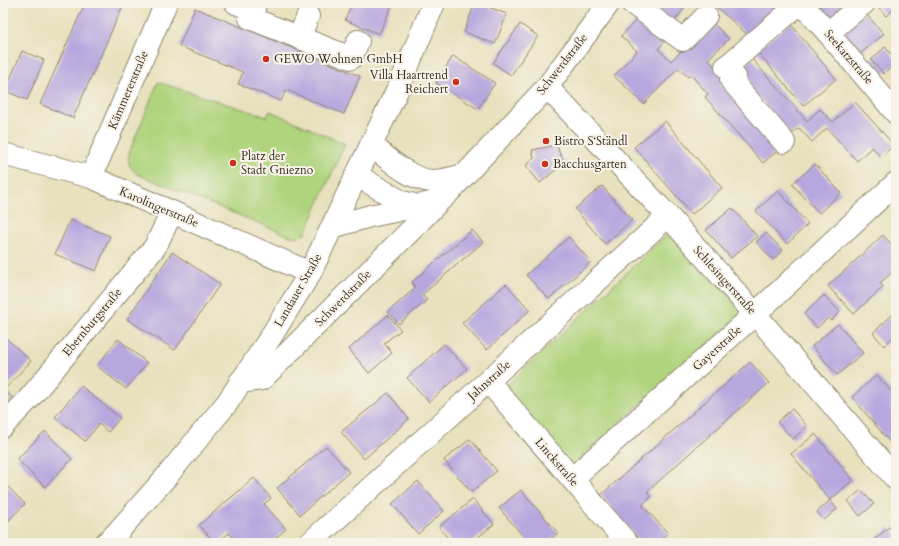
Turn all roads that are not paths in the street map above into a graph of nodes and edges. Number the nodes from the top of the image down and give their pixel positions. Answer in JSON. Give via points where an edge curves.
{"nodes":[{"id":1,"x":166,"y":3,"type":"edge"},
{"id":2,"x":434,"y":3,"type":"edge"},
{"id":3,"x":609,"y":3,"type":"edge"},
{"id":4,"x":632,"y":3,"type":"edge"},
{"id":5,"x":800,"y":3,"type":"edge"},
{"id":6,"x":864,"y":3,"type":"edge"},
{"id":7,"x":249,"y":5,"type":"edge"},
{"id":8,"x":308,"y":16,"type":"dead end"},
{"id":9,"x":706,"y":16,"type":"dead end"},
{"id":10,"x":828,"y":33,"type":"junction"},
{"id":11,"x":299,"y":38,"type":"junction"},
{"id":12,"x":358,"y":41,"type":"dead end"},
{"id":13,"x":547,"y":87,"type":"junction"},
{"id":14,"x":896,"y":113,"type":"edge"},
{"id":15,"x":784,"y":142,"type":"dead end"},
{"id":16,"x":371,"y":145,"type":"junction"},
{"id":17,"x":3,"y":154,"type":"edge"},
{"id":18,"x":356,"y":175,"type":"junction"},
{"id":19,"x":463,"y":175,"type":"junction"},
{"id":20,"x":91,"y":177,"type":"junction"},
{"id":21,"x":896,"y":183,"type":"edge"},
{"id":22,"x":429,"y":203,"type":"junction"},
{"id":23,"x":172,"y":212,"type":"junction"},
{"id":24,"x":668,"y":216,"type":"junction"},
{"id":25,"x":332,"y":227,"type":"junction"},
{"id":26,"x":310,"y":274,"type":"junction"},
{"id":27,"x":755,"y":314,"type":"junction"},
{"id":28,"x":488,"y":381,"type":"junction"},
{"id":29,"x":240,"y":382,"type":"junction"},
{"id":30,"x":3,"y":426,"type":"edge"},
{"id":31,"x":572,"y":479,"type":"junction"},
{"id":32,"x":896,"y":479,"type":"edge"},
{"id":33,"x":106,"y":543,"type":"edge"},
{"id":34,"x":310,"y":543,"type":"edge"},
{"id":35,"x":627,"y":543,"type":"edge"}],
"edges":[{"from":1,"to":20,"type":"street","name":"Kämmererstraße"},
{"from":2,"to":16,"type":"street","name":"Landauer Straße"},
{"from":3,"to":13,"type":"street","name":"Schwerdstraße"},
{"from":4,"to":9,"type":"street","via":[[683,40]]},
{"from":5,"to":10,"type":"street","name":"Seekatzstraße"},
{"from":5,"to":15,"type":"street","via":[[726,66],[735,77],[731,80]]},
{"from":6,"to":10,"type":"street"},
{"from":7,"to":11,"type":"street","via":[[250,18]]},
{"from":8,"to":11,"type":"street"},
{"from":10,"to":14,"type":"street","name":"Seekatzstraße"},
{"from":11,"to":12,"type":"street","via":[[351,58]]},
{"from":13,"to":19,"type":"street","name":"Schwerdstraße"},
{"from":13,"to":24,"type":"street","name":"Schlesingerstraße"},
{"from":16,"to":18,"type":"street","name":"Landauer Straße"},
{"from":16,"to":19,"type":"street","via":[[418,178],[431,181]]},
{"from":17,"to":20,"type":"street","name":"Karolingerstraße"},
{"from":18,"to":22,"type":"street","via":[[402,202]]},
{"from":18,"to":25,"type":"street","name":"Landauer Straße"},
{"from":19,"to":22,"type":"street","name":"Schwerdstraße","via":[[447,194]]},
{"from":20,"to":23,"type":"street","name":"Karolingerstraße"},
{"from":21,"to":27,"type":"street","name":"Gayerstraße"},
{"from":22,"to":25,"type":"street"},
{"from":22,"to":29,"type":"street","name":"Schwerdstraße","via":[[417,224],[262,379]]},
{"from":23,"to":26,"type":"street","name":"Karolingerstraße"},
{"from":23,"to":30,"type":"street","name":"Ebernburgstraße","via":[[155,247],[28,400]]},
{"from":24,"to":27,"type":"street","name":"Schlesingerstraße"},
{"from":24,"to":28,"type":"street","name":"Jahnstraße"},
{"from":25,"to":26,"type":"street","name":"Landauer Straße"},
{"from":26,"to":29,"type":"street","name":"Landauer Straße"},
{"from":27,"to":31,"type":"street","name":"Gayerstraße"},
{"from":27,"to":32,"type":"street","name":"Schlesingerstraße"},
{"from":28,"to":31,"type":"street","name":"Linckstraße"},
{"from":28,"to":34,"type":"street","name":"Jahnstraße"},
{"from":29,"to":33,"type":"street","name":"Landauer Straße","via":[[227,403],[167,476]]},
{"from":31,"to":35,"type":"street","name":"Linckstraße"}]}
